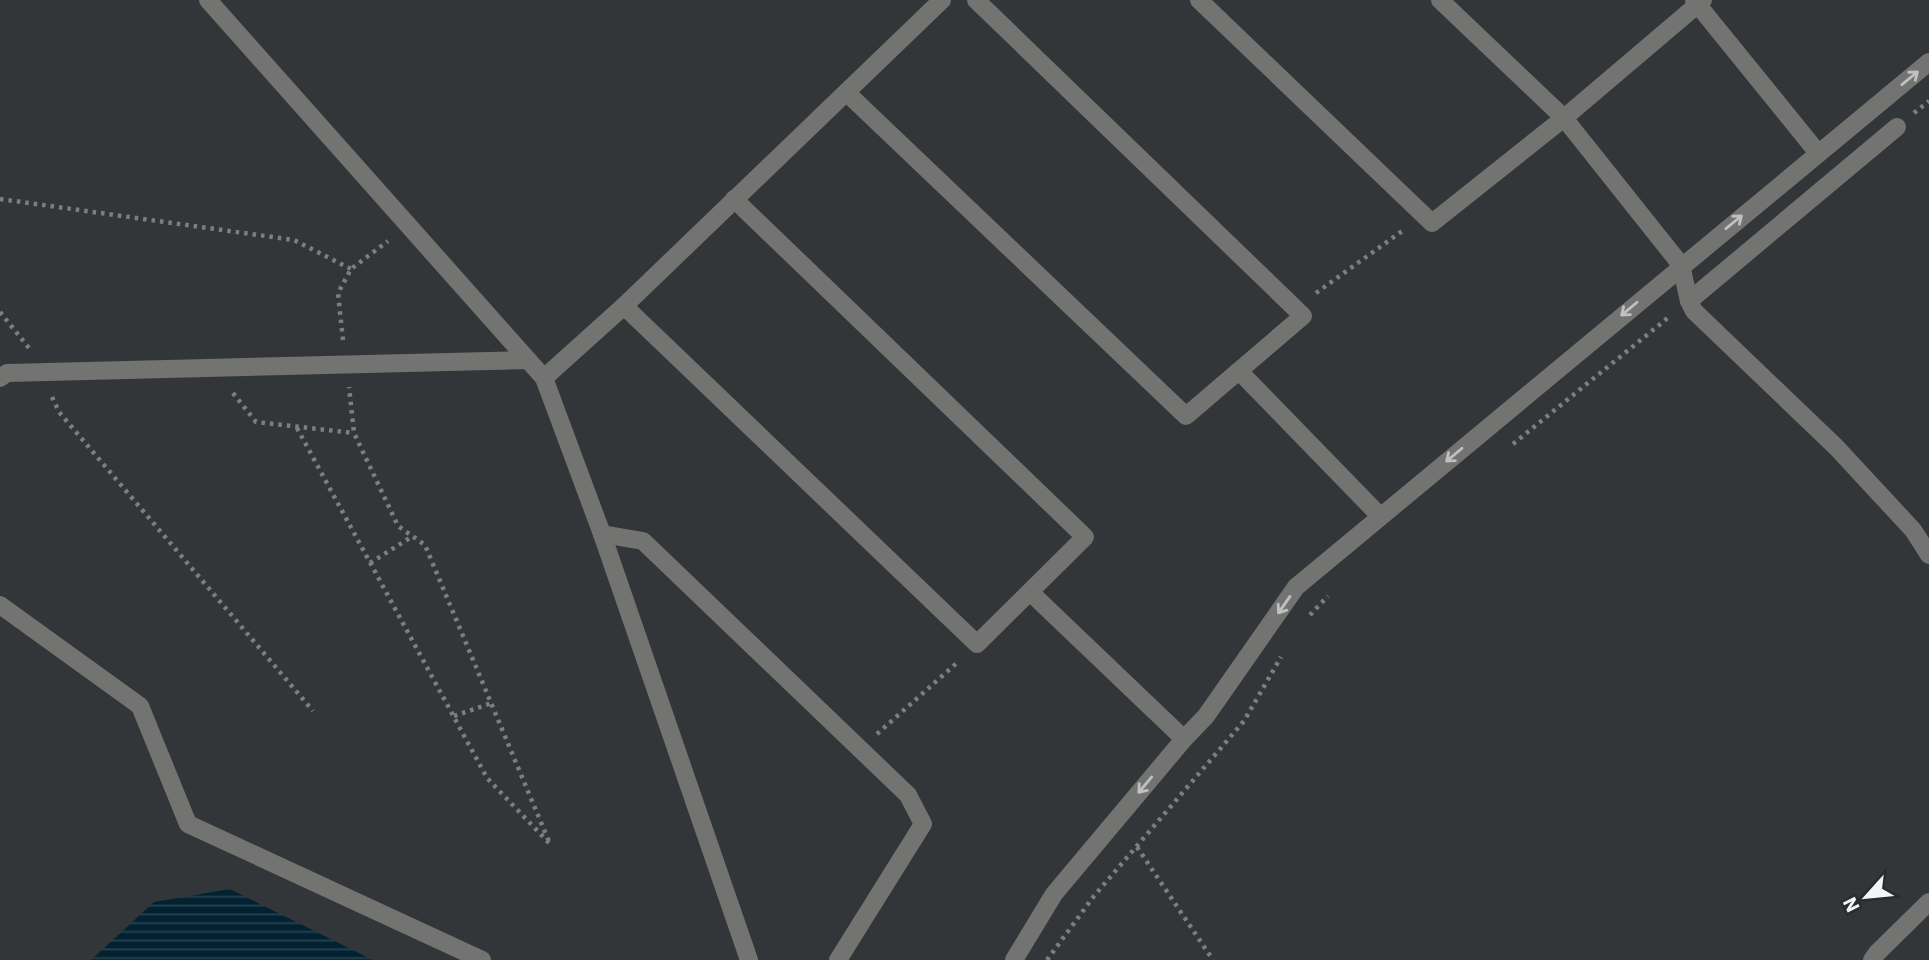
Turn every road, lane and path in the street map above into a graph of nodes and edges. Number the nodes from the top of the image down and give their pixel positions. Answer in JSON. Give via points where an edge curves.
{"nodes":[{"id":1,"x":208,"y":0,"type":"edge"},
{"id":2,"x":942,"y":0,"type":"edge"},
{"id":3,"x":976,"y":0,"type":"edge"},
{"id":4,"x":1199,"y":0,"type":"edge"},
{"id":5,"x":1440,"y":0,"type":"edge"},
{"id":6,"x":1698,"y":1,"type":"edge"},
{"id":7,"x":1929,"y":62,"type":"edge"},
{"id":8,"x":847,"y":93,"type":"junction"},
{"id":9,"x":1564,"y":118,"type":"junction"},
{"id":10,"x":1898,"y":127,"type":"dead end"},
{"id":11,"x":1818,"y":153,"type":"junction"},
{"id":12,"x":0,"y":199,"type":"edge"},
{"id":13,"x":734,"y":199,"type":"junction"},
{"id":14,"x":1424,"y":215,"type":"junction"},
{"id":15,"x":408,"y":226,"type":"junction"},
{"id":16,"x":1681,"y":265,"type":"junction"},
{"id":17,"x":351,"y":269,"type":"junction"},
{"id":18,"x":1689,"y":301,"type":"junction"},
{"id":19,"x":624,"y":306,"type":"junction"},
{"id":20,"x":1295,"y":308,"type":"junction"},
{"id":21,"x":0,"y":312,"type":"edge"},
{"id":22,"x":528,"y":360,"type":"junction"},
{"id":23,"x":346,"y":365,"type":"junction"},
{"id":24,"x":212,"y":368,"type":"junction"},
{"id":25,"x":1239,"y":371,"type":"junction"},
{"id":26,"x":42,"y":372,"type":"junction"},
{"id":27,"x":0,"y":378,"type":"edge"},
{"id":28,"x":544,"y":378,"type":"junction"},
{"id":29,"x":297,"y":428,"type":"junction"},
{"id":30,"x":354,"y":433,"type":"junction"},
{"id":31,"x":1504,"y":451,"type":"dead end"},
{"id":32,"x":1380,"y":516,"type":"junction"},
{"id":33,"x":602,"y":534,"type":"junction"},
{"id":34,"x":413,"y":536,"type":"junction"},
{"id":35,"x":1929,"y":555,"type":"edge"},
{"id":36,"x":370,"y":563,"type":"junction"},
{"id":37,"x":1030,"y":592,"type":"junction"},
{"id":38,"x":1333,"y":592,"type":"dead end"},
{"id":39,"x":0,"y":605,"type":"edge"},
{"id":40,"x":1308,"y":617,"type":"dead end"},
{"id":41,"x":977,"y":644,"type":"junction"},
{"id":42,"x":1285,"y":650,"type":"dead end"},
{"id":43,"x":492,"y":704,"type":"junction"},
{"id":44,"x":313,"y":711,"type":"dead end"},
{"id":45,"x":454,"y":716,"type":"junction"},
{"id":46,"x":1184,"y":739,"type":"junction"},
{"id":47,"x":861,"y":749,"type":"junction"},
{"id":48,"x":1137,"y":847,"type":"junction"},
{"id":49,"x":1929,"y":902,"type":"edge"},
{"id":50,"x":482,"y":960,"type":"edge"},
{"id":51,"x":749,"y":960,"type":"edge"},
{"id":52,"x":838,"y":960,"type":"edge"},
{"id":53,"x":1014,"y":960,"type":"edge"},
{"id":54,"x":1047,"y":960,"type":"edge"},
{"id":55,"x":1213,"y":960,"type":"edge"},
{"id":56,"x":1872,"y":960,"type":"edge"}],
"edges":[{"from":1,"to":15,"type":"street"},
{"from":2,"to":8,"type":"street"},
{"from":3,"to":20,"type":"street"},
{"from":4,"to":14,"type":"street"},
{"from":5,"to":9,"type":"street"},
{"from":6,"to":9,"type":"street"},
{"from":6,"to":11,"type":"street"},
{"from":11,"to":7,"type":"street","one_way":true},
{"from":8,"to":13,"type":"street"},
{"from":8,"to":25,"type":"street","via":[[1186,416]]},
{"from":9,"to":14,"type":"street","via":[[1432,223]]},
{"from":9,"to":16,"type":"street"},
{"from":10,"to":18,"type":"street"},
{"from":16,"to":11,"type":"street","one_way":true},
{"from":12,"to":17,"type":"path","via":[[294,240]]},
{"from":13,"to":19,"type":"street"},
{"from":13,"to":37,"type":"street","via":[[1085,537]]},
{"from":14,"to":20,"type":"path"},
{"from":15,"to":17,"type":"path"},
{"from":15,"to":22,"type":"street"},
{"from":16,"to":18,"type":"street"},
{"from":16,"to":32,"type":"street","one_way":true},
{"from":17,"to":23,"type":"path","via":[[338,293]]},
{"from":18,"to":31,"type":"path"},
{"from":18,"to":35,"type":"street","via":[[1694,311],[1836,447],[1913,530]]},
{"from":19,"to":28,"type":"street"},
{"from":19,"to":41,"type":"street"},
{"from":20,"to":25,"type":"street","via":[[1303,316]]},
{"from":21,"to":26,"type":"path"},
{"from":22,"to":23,"type":"street"},
{"from":22,"to":28,"type":"street"},
{"from":23,"to":24,"type":"street"},
{"from":23,"to":30,"type":"path"},
{"from":24,"to":26,"type":"street"},
{"from":24,"to":29,"type":"path","via":[[256,422]]},
{"from":25,"to":32,"type":"street"},
{"from":26,"to":27,"type":"street","via":[[7,373]]},
{"from":26,"to":44,"type":"path","via":[[59,412]]},
{"from":28,"to":33,"type":"street"},
{"from":29,"to":30,"type":"path"},
{"from":29,"to":36,"type":"path"},
{"from":30,"to":34,"type":"path","via":[[398,526]]},
{"from":32,"to":46,"type":"street","one_way":true,"via":[[1296,587],[1206,716]]},
{"from":33,"to":47,"type":"street","via":[[643,541]]},
{"from":33,"to":51,"type":"street"},
{"from":34,"to":36,"type":"path"},
{"from":34,"to":43,"type":"path","via":[[425,544]]},
{"from":36,"to":45,"type":"path"},
{"from":37,"to":41,"type":"street"},
{"from":37,"to":46,"type":"street"},
{"from":38,"to":40,"type":"path"},
{"from":39,"to":50,"type":"street","via":[[140,706],[188,824]]},
{"from":41,"to":47,"type":"path"},
{"from":42,"to":48,"type":"path","via":[[1244,721]]},
{"from":43,"to":45,"type":"path"},
{"from":43,"to":45,"type":"path","via":[[550,844],[486,778]]},
{"from":46,"to":53,"type":"street","one_way":true,"via":[[1054,894]]},
{"from":47,"to":52,"type":"street","via":[[908,794],[923,824]]},
{"from":48,"to":54,"type":"path"},
{"from":48,"to":55,"type":"path"},
{"from":49,"to":56,"type":"street"}]}
